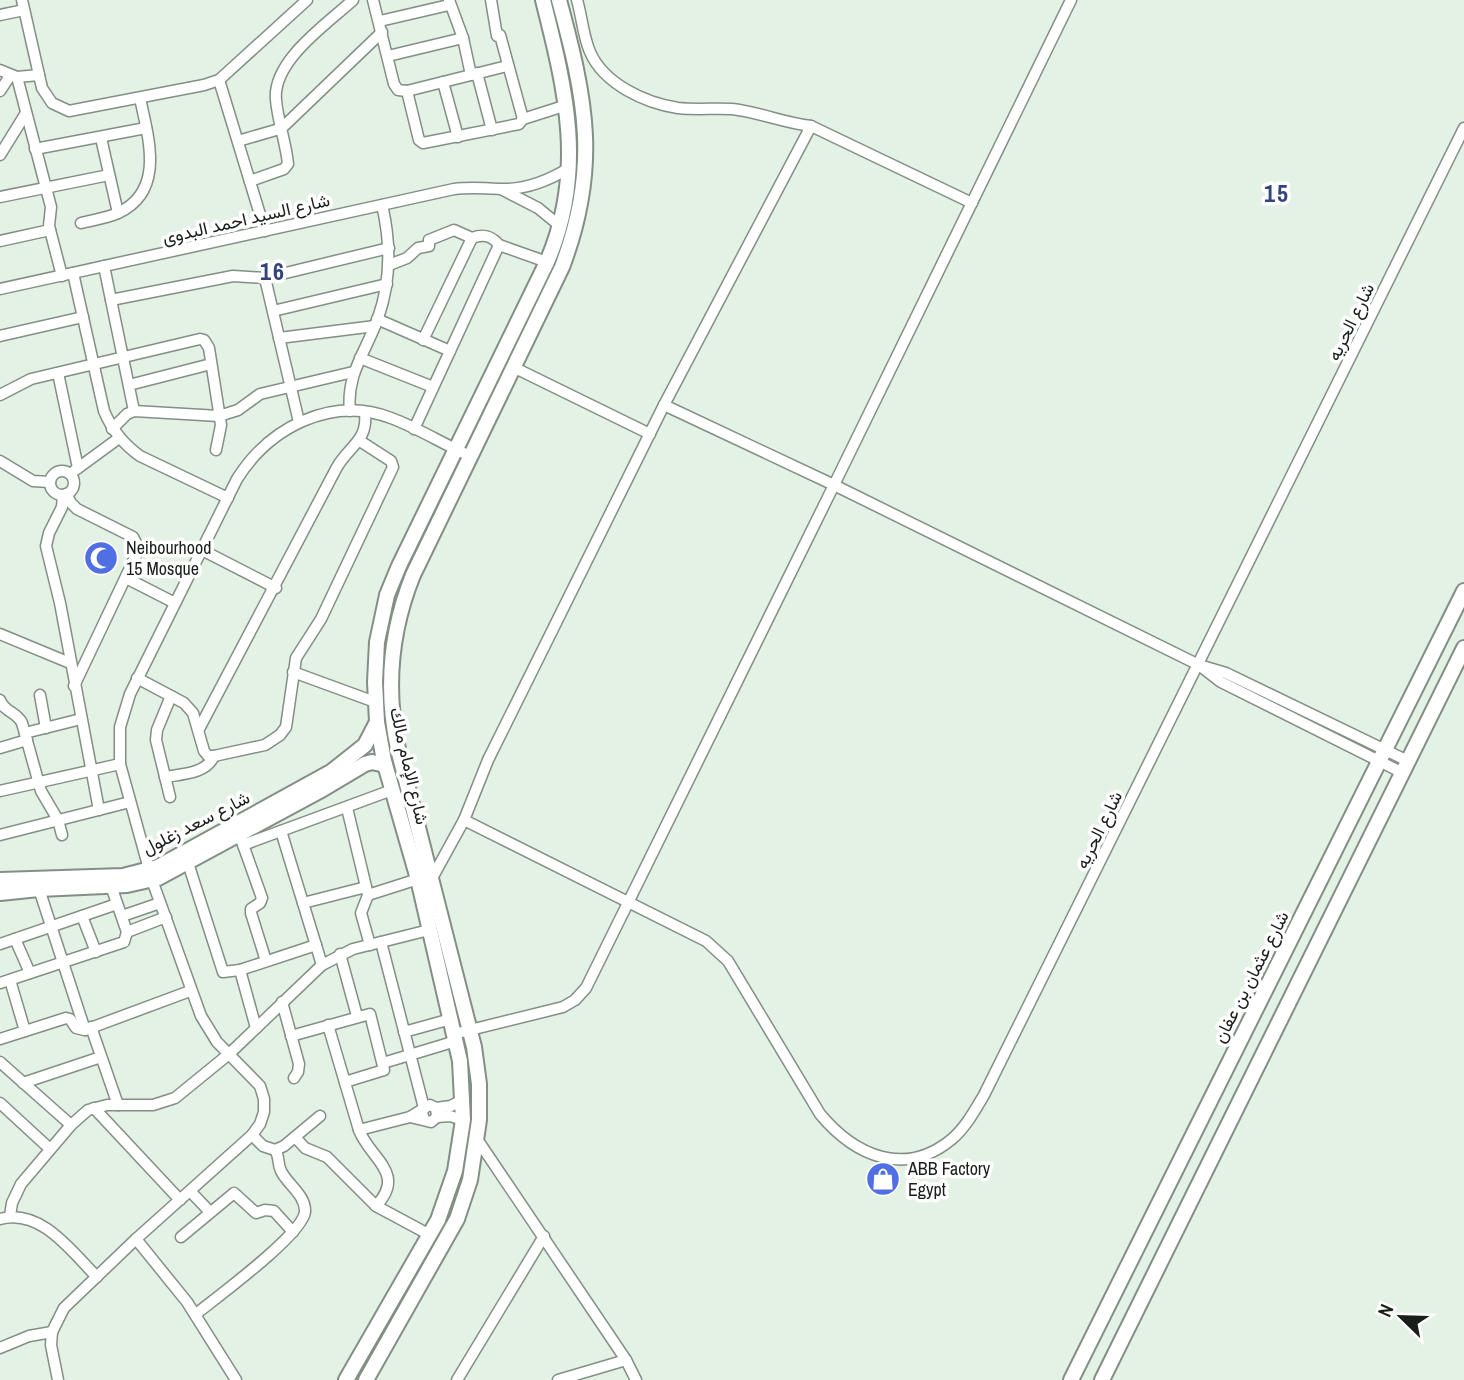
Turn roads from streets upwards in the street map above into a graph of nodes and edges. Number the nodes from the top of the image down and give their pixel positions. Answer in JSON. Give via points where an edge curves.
{"nodes":[{"id":1,"x":307,"y":0,"type":"edge"},
{"id":2,"x":353,"y":0,"type":"edge"},
{"id":3,"x":373,"y":0,"type":"edge"},
{"id":4,"x":491,"y":0,"type":"edge"},
{"id":5,"x":543,"y":0,"type":"edge"},
{"id":6,"x":559,"y":0,"type":"edge"},
{"id":7,"x":577,"y":0,"type":"edge"},
{"id":8,"x":1071,"y":0,"type":"edge"},
{"id":9,"x":449,"y":3,"type":"edge"},
{"id":10,"x":23,"y":5,"type":"edge"},
{"id":11,"x":0,"y":15,"type":"edge"},
{"id":12,"x":381,"y":27,"type":"junction"},
{"id":13,"x":463,"y":38,"type":"junction"},
{"id":14,"x":388,"y":56,"type":"junction"},
{"id":15,"x":507,"y":66,"type":"junction"},
{"id":16,"x":0,"y":69,"type":"edge"},
{"id":17,"x":474,"y":74,"type":"junction"},
{"id":18,"x":39,"y":75,"type":"junction"},
{"id":19,"x":13,"y":76,"type":"junction"},
{"id":20,"x":219,"y":80,"type":"junction"},
{"id":21,"x":443,"y":82,"type":"junction"},
{"id":22,"x":0,"y":91,"type":"edge"},
{"id":23,"x":407,"y":91,"type":"junction"},
{"id":24,"x":140,"y":98,"type":"junction"},
{"id":25,"x":567,"y":105,"type":"junction"},
{"id":26,"x":26,"y":113,"type":"junction"},
{"id":27,"x":523,"y":119,"type":"junction"},
{"id":28,"x":811,"y":126,"type":"junction"},
{"id":29,"x":146,"y":128,"type":"junction"},
{"id":30,"x":281,"y":128,"type":"junction"},
{"id":31,"x":1464,"y":128,"type":"edge"},
{"id":32,"x":492,"y":130,"type":"junction"},
{"id":33,"x":458,"y":137,"type":"junction"},
{"id":34,"x":101,"y":138,"type":"junction"},
{"id":35,"x":238,"y":141,"type":"junction"},
{"id":36,"x":35,"y":149,"type":"junction"},
{"id":37,"x":0,"y":155,"type":"edge"},
{"id":38,"x":569,"y":168,"type":"junction"},
{"id":39,"x":109,"y":175,"type":"junction"},
{"id":40,"x":250,"y":181,"type":"junction"},
{"id":41,"x":45,"y":187,"type":"junction"},
{"id":42,"x":499,"y":189,"type":"junction"},
{"id":43,"x":0,"y":197,"type":"edge"},
{"id":44,"x":972,"y":203,"type":"junction"},
{"id":45,"x":382,"y":205,"type":"junction"},
{"id":46,"x":118,"y":213,"type":"junction"},
{"id":47,"x":81,"y":223,"type":"dead end"},
{"id":48,"x":560,"y":226,"type":"junction"},
{"id":49,"x":50,"y":230,"type":"junction"},
{"id":50,"x":265,"y":231,"type":"junction"},
{"id":51,"x":472,"y":238,"type":"junction"},
{"id":52,"x":0,"y":241,"type":"edge"},
{"id":53,"x":499,"y":245,"type":"junction"},
{"id":54,"x":389,"y":248,"type":"junction"},
{"id":55,"x":547,"y":262,"type":"junction"},
{"id":56,"x":389,"y":265,"type":"junction"},
{"id":57,"x":104,"y":266,"type":"junction"},
{"id":58,"x":67,"y":274,"type":"junction"},
{"id":59,"x":265,"y":278,"type":"junction"},
{"id":60,"x":387,"y":284,"type":"junction"},
{"id":61,"x":0,"y":289,"type":"edge"},
{"id":62,"x":111,"y":300,"type":"junction"},
{"id":63,"x":273,"y":311,"type":"junction"},
{"id":64,"x":83,"y":317,"type":"junction"},
{"id":65,"x":376,"y":323,"type":"junction"},
{"id":66,"x":0,"y":336,"type":"edge"},
{"id":67,"x":279,"y":338,"type":"junction"},
{"id":68,"x":424,"y":340,"type":"junction"},
{"id":69,"x":450,"y":351,"type":"junction"},
{"id":70,"x":123,"y":357,"type":"junction"},
{"id":71,"x":360,"y":358,"type":"junction"},
{"id":72,"x":94,"y":364,"type":"junction"},
{"id":73,"x":211,"y":364,"type":"junction"},
{"id":74,"x":513,"y":366,"type":"junction"},
{"id":75,"x":353,"y":372,"type":"junction"},
{"id":76,"x":58,"y":373,"type":"junction"},
{"id":77,"x":129,"y":385,"type":"junction"},
{"id":78,"x":290,"y":386,"type":"junction"},
{"id":79,"x":433,"y":387,"type":"junction"},
{"id":80,"x":0,"y":395,"type":"edge"},
{"id":81,"x":664,"y":405,"type":"junction"},
{"id":82,"x":134,"y":411,"type":"junction"},
{"id":83,"x":350,"y":411,"type":"junction"},
{"id":84,"x":365,"y":412,"type":"junction"},
{"id":85,"x":219,"y":416,"type":"junction"},
{"id":86,"x":299,"y":422,"type":"junction"},
{"id":87,"x":414,"y":429,"type":"junction"},
{"id":88,"x":116,"y":433,"type":"junction"},
{"id":89,"x":650,"y":434,"type":"junction"},
{"id":90,"x":359,"y":441,"type":"junction"},
{"id":91,"x":455,"y":449,"type":"junction"},
{"id":92,"x":216,"y":450,"type":"dead end"},
{"id":93,"x":470,"y":456,"type":"junction"},
{"id":94,"x":0,"y":461,"type":"edge"},
{"id":95,"x":74,"y":471,"type":"junction"},
{"id":96,"x":50,"y":482,"type":"junction"},
{"id":97,"x":834,"y":485,"type":"junction"},
{"id":98,"x":65,"y":495,"type":"junction"},
{"id":99,"x":228,"y":498,"type":"junction"},
{"id":100,"x":202,"y":550,"type":"junction"},
{"id":101,"x":126,"y":578,"type":"junction"},
{"id":102,"x":276,"y":588,"type":"junction"},
{"id":103,"x":1464,"y":591,"type":"edge"},
{"id":104,"x":175,"y":603,"type":"junction"},
{"id":105,"x":0,"y":634,"type":"edge"},
{"id":106,"x":1464,"y":648,"type":"edge"},
{"id":107,"x":70,"y":663,"type":"junction"},
{"id":108,"x":1199,"y":665,"type":"junction"},
{"id":109,"x":293,"y":672,"type":"junction"},
{"id":110,"x":137,"y":678,"type":"junction"},
{"id":111,"x":74,"y":686,"type":"junction"},
{"id":112,"x":40,"y":695,"type":"dead end"},
{"id":113,"x":171,"y":696,"type":"junction"},
{"id":114,"x":0,"y":700,"type":"edge"},
{"id":115,"x":375,"y":702,"type":"junction"},
{"id":116,"x":81,"y":719,"type":"junction"},
{"id":117,"x":377,"y":722,"type":"junction"},
{"id":118,"x":46,"y":728,"type":"junction"},
{"id":119,"x":199,"y":729,"type":"junction"},
{"id":120,"x":26,"y":737,"type":"junction"},
{"id":121,"x":0,"y":748,"type":"edge"},
{"id":122,"x":215,"y":756,"type":"junction"},
{"id":123,"x":1383,"y":756,"type":"junction"},
{"id":124,"x":120,"y":764,"type":"junction"},
{"id":125,"x":385,"y":765,"type":"junction"},
{"id":126,"x":1406,"y":767,"type":"junction"},
{"id":127,"x":90,"y":771,"type":"junction"},
{"id":128,"x":164,"y":777,"type":"junction"},
{"id":129,"x":38,"y":783,"type":"junction"},
{"id":130,"x":392,"y":790,"type":"junction"},
{"id":131,"x":0,"y":791,"type":"edge"},
{"id":132,"x":170,"y":797,"type":"dead end"},
{"id":133,"x":130,"y":802,"type":"junction"},
{"id":134,"x":347,"y":808,"type":"junction"},
{"id":135,"x":99,"y":810,"type":"junction"},
{"id":136,"x":58,"y":820,"type":"junction"},
{"id":137,"x":464,"y":820,"type":"junction"},
{"id":138,"x":281,"y":831,"type":"junction"},
{"id":139,"x":0,"y":835,"type":"edge"},
{"id":140,"x":62,"y":835,"type":"dead end"},
{"id":141,"x":241,"y":840,"type":"junction"},
{"id":142,"x":188,"y":863,"type":"junction"},
{"id":143,"x":151,"y":875,"type":"junction"},
{"id":144,"x":425,"y":879,"type":"junction"},
{"id":145,"x":111,"y":886,"type":"junction"},
{"id":146,"x":1,"y":887,"type":"edge"},
{"id":147,"x":39,"y":889,"type":"junction"},
{"id":148,"x":367,"y":891,"type":"junction"},
{"id":149,"x":629,"y":902,"type":"junction"},
{"id":150,"x":160,"y":903,"type":"junction"},
{"id":151,"x":303,"y":903,"type":"junction"},
{"id":152,"x":117,"y":904,"type":"junction"},
{"id":153,"x":82,"y":916,"type":"junction"},
{"id":154,"x":122,"y":916,"type":"junction"},
{"id":155,"x":166,"y":917,"type":"junction"},
{"id":156,"x":431,"y":919,"type":"junction"},
{"id":157,"x":50,"y":927,"type":"junction"},
{"id":158,"x":127,"y":932,"type":"junction"},
{"id":159,"x":15,"y":939,"type":"junction"},
{"id":160,"x":381,"y":942,"type":"junction"},
{"id":161,"x":0,"y":944,"type":"edge"},
{"id":162,"x":316,"y":945,"type":"junction"},
{"id":163,"x":370,"y":945,"type":"junction"},
{"id":164,"x":96,"y":952,"type":"junction"},
{"id":165,"x":340,"y":954,"type":"junction"},
{"id":166,"x":442,"y":954,"type":"junction"},
{"id":167,"x":266,"y":961,"type":"junction"},
{"id":168,"x":63,"y":963,"type":"junction"},
{"id":169,"x":322,"y":965,"type":"junction"},
{"id":170,"x":240,"y":970,"type":"junction"},
{"id":171,"x":30,"y":973,"type":"junction"},
{"id":172,"x":5,"y":981,"type":"edge"},
{"id":173,"x":190,"y":991,"type":"junction"},
{"id":174,"x":282,"y":1002,"type":"junction"},
{"id":175,"x":357,"y":1017,"type":"junction"},
{"id":176,"x":451,"y":1019,"type":"junction"},
{"id":177,"x":328,"y":1025,"type":"junction"},
{"id":178,"x":88,"y":1028,"type":"junction"},
{"id":179,"x":256,"y":1028,"type":"junction"},
{"id":180,"x":25,"y":1031,"type":"junction"},
{"id":181,"x":470,"y":1031,"type":"junction"},
{"id":182,"x":404,"y":1032,"type":"junction"},
{"id":183,"x":291,"y":1036,"type":"junction"},
{"id":184,"x":455,"y":1038,"type":"junction"},
{"id":185,"x":0,"y":1039,"type":"edge"},
{"id":186,"x":229,"y":1054,"type":"junction"},
{"id":187,"x":409,"y":1055,"type":"junction"},
{"id":188,"x":101,"y":1057,"type":"junction"},
{"id":189,"x":0,"y":1062,"type":"edge"},
{"id":190,"x":383,"y":1063,"type":"junction"},
{"id":191,"x":294,"y":1078,"type":"dead end"},
{"id":192,"x":23,"y":1083,"type":"junction"},
{"id":193,"x":345,"y":1083,"type":"junction"},
{"id":194,"x":464,"y":1099,"type":"junction"},
{"id":195,"x":0,"y":1103,"type":"edge"},
{"id":196,"x":118,"y":1105,"type":"junction"},
{"id":197,"x":94,"y":1108,"type":"junction"},
{"id":198,"x":424,"y":1112,"type":"junction"},
{"id":199,"x":437,"y":1112,"type":"junction"},
{"id":200,"x":320,"y":1116,"type":"dead end"},
{"id":201,"x":463,"y":1120,"type":"junction"},
{"id":202,"x":71,"y":1125,"type":"junction"},
{"id":203,"x":359,"y":1130,"type":"junction"},
{"id":204,"x":252,"y":1135,"type":"junction"},
{"id":205,"x":295,"y":1137,"type":"junction"},
{"id":206,"x":477,"y":1139,"type":"junction"},
{"id":207,"x":50,"y":1149,"type":"junction"},
{"id":208,"x":275,"y":1150,"type":"junction"},
{"id":209,"x":190,"y":1191,"type":"junction"},
{"id":210,"x":180,"y":1200,"type":"junction"},
{"id":211,"x":376,"y":1206,"type":"junction"},
{"id":212,"x":210,"y":1212,"type":"junction"},
{"id":213,"x":5,"y":1218,"type":"edge"},
{"id":214,"x":293,"y":1232,"type":"junction"},
{"id":215,"x":430,"y":1235,"type":"junction"},
{"id":216,"x":544,"y":1236,"type":"junction"},
{"id":217,"x":181,"y":1237,"type":"dead end"},
{"id":218,"x":136,"y":1239,"type":"junction"},
{"id":219,"x":97,"y":1278,"type":"junction"},
{"id":220,"x":196,"y":1314,"type":"junction"},
{"id":221,"x":52,"y":1332,"type":"junction"},
{"id":222,"x":0,"y":1348,"type":"edge"},
{"id":223,"x":626,"y":1360,"type":"junction"},
{"id":224,"x":462,"y":1379,"type":"edge"},
{"id":225,"x":58,"y":1380,"type":"edge"},
{"id":226,"x":236,"y":1380,"type":"edge"},
{"id":227,"x":346,"y":1380,"type":"edge"},
{"id":228,"x":366,"y":1380,"type":"edge"},
{"id":229,"x":558,"y":1380,"type":"edge"},
{"id":230,"x":636,"y":1380,"type":"edge"},
{"id":231,"x":1071,"y":1380,"type":"edge"},
{"id":232,"x":1102,"y":1380,"type":"edge"}],
"edges":[{"from":1,"to":20,"type":"street"},
{"from":2,"to":30,"type":"street","via":[[283,68],[276,91]]},
{"from":3,"to":12,"type":"street"},
{"from":4,"to":15,"type":"street"},
{"from":5,"to":25,"type":"street","name":"شارع الإمام مالك"},
{"from":6,"to":74,"type":"street","name":"شارع الإمام مالك","via":[[583,100],[584,191],[562,267]]},
{"from":7,"to":28,"type":"street","via":[[589,50],[602,72],[620,86],[676,107],[731,109]]},
{"from":8,"to":44,"type":"street"},
{"from":9,"to":12,"type":"street"},
{"from":9,"to":13,"type":"street"},
{"from":10,"to":11,"type":"street"},
{"from":10,"to":18,"type":"street"},
{"from":12,"to":14,"type":"street"},
{"from":12,"to":30,"type":"street"},
{"from":13,"to":14,"type":"street"},
{"from":13,"to":17,"type":"street"},
{"from":14,"to":23,"type":"street","via":[[396,88]]},
{"from":15,"to":17,"type":"street"},
{"from":15,"to":27,"type":"street"},
{"from":16,"to":19,"type":"street"},
{"from":17,"to":21,"type":"street"},
{"from":17,"to":32,"type":"street"},
{"from":18,"to":19,"type":"street"},
{"from":18,"to":24,"type":"street","via":[[46,97],[68,111]]},
{"from":19,"to":22,"type":"street"},
{"from":19,"to":26,"type":"street"},
{"from":20,"to":24,"type":"street"},
{"from":20,"to":35,"type":"street"},
{"from":21,"to":23,"type":"street"},
{"from":21,"to":33,"type":"street"},
{"from":23,"to":33,"type":"street","via":[[420,141]]},
{"from":24,"to":29,"type":"street"},
{"from":25,"to":27,"type":"street"},
{"from":25,"to":38,"type":"street","name":"شارع الإمام مالك"},
{"from":26,"to":36,"type":"street"},
{"from":26,"to":37,"type":"street"},
{"from":27,"to":32,"type":"street"},
{"from":28,"to":44,"type":"street"},
{"from":28,"to":81,"type":"street"},
{"from":29,"to":34,"type":"street"},
{"from":29,"to":46,"type":"street","via":[[152,155],[148,176],[139,195]]},
{"from":30,"to":35,"type":"street"},
{"from":30,"to":40,"type":"street","via":[[287,166]]},
{"from":31,"to":108,"type":"street","name":"شارع الحريه"},
{"from":32,"to":33,"type":"street"},
{"from":34,"to":36,"type":"street"},
{"from":34,"to":39,"type":"street"},
{"from":35,"to":40,"type":"street"},
{"from":36,"to":41,"type":"street"},
{"from":38,"to":42,"type":"street","name":"شارع السيد احمد البدوى","via":[[536,184]]},
{"from":38,"to":48,"type":"street","name":"شارع الإمام مالك"},
{"from":39,"to":41,"type":"street"},
{"from":39,"to":46,"type":"street"},
{"from":40,"to":50,"type":"street"},
{"from":41,"to":43,"type":"street"},
{"from":41,"to":49,"type":"street","via":[[51,207]]},
{"from":42,"to":45,"type":"street","name":"شارع السيد احمد البدوى","via":[[466,187]]},
{"from":42,"to":48,"type":"street","name":"شارع السيد احمد البدوى","via":[[538,208]]},
{"from":44,"to":97,"type":"street"},
{"from":45,"to":50,"type":"street","name":"شارع السيد احمد البدوى"},
{"from":45,"to":54,"type":"street"},
{"from":46,"to":47,"type":"street"},
{"from":48,"to":55,"type":"street","name":"شارع الإمام مالك"},
{"from":49,"to":52,"type":"street"},
{"from":49,"to":58,"type":"street"},
{"from":50,"to":57,"type":"street","name":"شارع السيد احمد البدوى"},
{"from":51,"to":53,"type":"street","via":[[483,234]]},
{"from":51,"to":56,"type":"street","via":[[454,230]]},
{"from":51,"to":68,"type":"street"},
{"from":53,"to":55,"type":"street"},
{"from":53,"to":69,"type":"street"},
{"from":54,"to":56,"type":"street"},
{"from":54,"to":59,"type":"street"},
{"from":55,"to":91,"type":"street","name":"شارع الإمام مالك"},
{"from":56,"to":60,"type":"street"},
{"from":57,"to":58,"type":"street","name":"شارع السيد احمد البدوى"},
{"from":57,"to":62,"type":"street"},
{"from":58,"to":61,"type":"street","name":"شارع السيد احمد البدوى"},
{"from":58,"to":64,"type":"street"},
{"from":59,"to":62,"type":"street","via":[[233,276]]},
{"from":59,"to":63,"type":"street"},
{"from":60,"to":63,"type":"street"},
{"from":60,"to":65,"type":"street"},
{"from":62,"to":70,"type":"street"},
{"from":63,"to":67,"type":"street"},
{"from":64,"to":66,"type":"street"},
{"from":64,"to":72,"type":"street"},
{"from":65,"to":67,"type":"street"},
{"from":65,"to":68,"type":"street"},
{"from":65,"to":71,"type":"street"},
{"from":67,"to":78,"type":"street"},
{"from":68,"to":69,"type":"street"},
{"from":69,"to":79,"type":"street"},
{"from":70,"to":72,"type":"street"},
{"from":70,"to":73,"type":"street","via":[[200,339],[207,343]]},
{"from":70,"to":77,"type":"street"},
{"from":71,"to":75,"type":"street"},
{"from":71,"to":79,"type":"street"},
{"from":72,"to":76,"type":"street"},
{"from":72,"to":88,"type":"street","via":[[104,411]]},
{"from":73,"to":77,"type":"street"},
{"from":73,"to":85,"type":"street"},
{"from":74,"to":89,"type":"street"},
{"from":74,"to":93,"type":"street","name":"شارع الإمام مالك"},
{"from":75,"to":78,"type":"street"},
{"from":75,"to":83,"type":"street"},
{"from":76,"to":80,"type":"street","via":[[26,381]]},
{"from":76,"to":95,"type":"street"},
{"from":77,"to":82,"type":"street"},
{"from":78,"to":85,"type":"street","via":[[260,394],[238,410]]},
{"from":78,"to":86,"type":"street"},
{"from":79,"to":87,"type":"street"},
{"from":81,"to":89,"type":"street"},
{"from":81,"to":97,"type":"street"},
{"from":82,"to":85,"type":"street"},
{"from":82,"to":88,"type":"street"},
{"from":83,"to":84,"type":"street"},
{"from":83,"to":86,"type":"street"},
{"from":84,"to":87,"type":"street"},
{"from":84,"to":90,"type":"street"},
{"from":85,"to":92,"type":"street"},
{"from":86,"to":99,"type":"street","via":[[255,453]]},
{"from":87,"to":91,"type":"street"},
{"from":88,"to":95,"type":"street"},
{"from":88,"to":99,"type":"street","via":[[140,456]]},
{"from":89,"to":137,"type":"street","via":[[488,760]]},
{"from":90,"to":102,"type":"street","via":[[337,467]]},
{"from":90,"to":109,"type":"street","via":[[391,461],[393,467],[317,628],[299,651]]},
{"from":91,"to":93,"type":"street"},
{"from":91,"to":115,"type":"street","name":"شارع الإمام مالك","via":[[387,595],[377,642]]},
{"from":93,"to":144,"type":"street","name":"شارع الإمام مالك","via":[[406,593],[390,668],[393,729]]},
{"from":94,"to":96,"type":"street","via":[[33,481]]},
{"from":95,"to":96,"type":"street","via":[[58,471]]},
{"from":95,"to":98,"type":"street","via":[[74,487]]},
{"from":96,"to":98,"type":"street","via":[[54,491]]},
{"from":97,"to":108,"type":"street"},
{"from":97,"to":149,"type":"street"},
{"from":98,"to":101,"type":"street","via":[[76,509],[136,539],[138,552]]},
{"from":98,"to":107,"type":"street","via":[[46,547]]},
{"from":99,"to":100,"type":"street"},
{"from":100,"to":102,"type":"street"},
{"from":100,"to":104,"type":"street"},
{"from":101,"to":104,"type":"street"},
{"from":101,"to":111,"type":"street"},
{"from":102,"to":119,"type":"street"},
{"from":103,"to":123,"type":"street","name":"شارع عثمان بن عفان"},
{"from":104,"to":110,"type":"street"},
{"from":105,"to":107,"type":"street"},
{"from":106,"to":126,"type":"street"},
{"from":107,"to":111,"type":"street"},
{"from":108,"to":123,"type":"street","via":[[1226,673]]},
{"from":108,"to":149,"type":"street","name":"شارع الحريه","via":[[984,1096],[952,1139],[929,1153],[891,1159],[851,1145],[835,1132],[728,961],[706,941]]},
{"from":109,"to":115,"type":"street"},
{"from":109,"to":122,"type":"street","via":[[289,719],[281,735],[265,745]]},
{"from":110,"to":113,"type":"street"},
{"from":110,"to":124,"type":"street","via":[[120,727]]},
{"from":111,"to":116,"type":"street"},
{"from":112,"to":118,"type":"street"},
{"from":113,"to":119,"type":"street","via":[[193,713]]},
{"from":113,"to":128,"type":"street","via":[[156,735]]},
{"from":114,"to":120,"type":"street","via":[[19,717]]},
{"from":115,"to":117,"type":"street","name":"شارع الإمام مالك"},
{"from":116,"to":118,"type":"street"},
{"from":116,"to":127,"type":"street"},
{"from":117,"to":125,"type":"street","name":"شارع الإمام مالك"},
{"from":117,"to":143,"type":"street","name":"شارع سعد زغلول","via":[[365,745],[331,772]]},
{"from":118,"to":120,"type":"street"},
{"from":119,"to":122,"type":"street","via":[[204,751]]},
{"from":120,"to":121,"type":"street"},
{"from":120,"to":129,"type":"street"},
{"from":122,"to":128,"type":"street","via":[[201,770]]},
{"from":123,"to":126,"type":"street"},
{"from":123,"to":231,"type":"street","name":"شارع عثمان بن عفان"},
{"from":124,"to":127,"type":"street"},
{"from":124,"to":133,"type":"street"},
{"from":125,"to":130,"type":"street","name":"شارع الإمام مالك"},
{"from":125,"to":141,"type":"street","name":"شارع سعد زغلول","via":[[365,764]]},
{"from":126,"to":232,"type":"street"},
{"from":127,"to":129,"type":"street"},
{"from":127,"to":135,"type":"street"},
{"from":128,"to":132,"type":"street"},
{"from":129,"to":131,"type":"street"},
{"from":129,"to":136,"type":"street"},
{"from":130,"to":134,"type":"street"},
{"from":130,"to":144,"type":"street","name":"شارع الإمام مالك"},
{"from":133,"to":135,"type":"street"},
{"from":133,"to":143,"type":"street"},
{"from":134,"to":138,"type":"street"},
{"from":134,"to":148,"type":"street"},
{"from":135,"to":136,"type":"street"},
{"from":136,"to":139,"type":"street"},
{"from":136,"to":140,"type":"street"},
{"from":137,"to":144,"type":"street"},
{"from":137,"to":149,"type":"street","name":"شارع الحريه"},
{"from":138,"to":141,"type":"street"},
{"from":138,"to":151,"type":"street"},
{"from":141,"to":142,"type":"street","name":"شارع سعد زغلول"},
{"from":141,"to":167,"type":"street","via":[[262,898],[251,913]]},
{"from":142,"to":143,"type":"street","name":"شارع سعد زغلول"},
{"from":142,"to":170,"type":"street","via":[[221,970]]},
{"from":143,"to":145,"type":"street","name":"شارع سعد زغلول"},
{"from":143,"to":146,"type":"street","name":"شارع سعد زغلول"},
{"from":143,"to":150,"type":"street"},
{"from":144,"to":148,"type":"street"},
{"from":144,"to":156,"type":"street","name":"شارع الإمام مالك"},
{"from":145,"to":147,"type":"street","name":"شارع سعد زغلول"},
{"from":145,"to":152,"type":"street"},
{"from":146,"to":147,"type":"street","name":"شارع سعد زغلول"},
{"from":147,"to":157,"type":"street"},
{"from":148,"to":151,"type":"street"},
{"from":148,"to":163,"type":"street","via":[[361,913]]},
{"from":149,"to":181,"type":"street","via":[[586,988],[575,1000],[548,1013]]},
{"from":150,"to":154,"type":"street"},
{"from":150,"to":155,"type":"street"},
{"from":151,"to":162,"type":"street"},
{"from":152,"to":153,"type":"street"},
{"from":152,"to":154,"type":"street"},
{"from":153,"to":157,"type":"street"},
{"from":153,"to":164,"type":"street"},
{"from":154,"to":158,"type":"street"},
{"from":155,"to":158,"type":"street"},
{"from":155,"to":173,"type":"street"},
{"from":156,"to":160,"type":"street"},
{"from":156,"to":166,"type":"street","name":"شارع الإمام مالك"},
{"from":156,"to":166,"type":"street","name":"شارع الإمام مالك"},
{"from":157,"to":159,"type":"street"},
{"from":157,"to":168,"type":"street"},
{"from":158,"to":164,"type":"street","via":[[124,942]]},
{"from":159,"to":161,"type":"street"},
{"from":159,"to":171,"type":"street"},
{"from":160,"to":163,"type":"street"},
{"from":160,"to":182,"type":"street"},
{"from":162,"to":167,"type":"street"},
{"from":162,"to":169,"type":"street"},
{"from":163,"to":165,"type":"street"},
{"from":164,"to":168,"type":"street"},
{"from":165,"to":169,"type":"street"},
{"from":165,"to":175,"type":"street"},
{"from":166,"to":176,"type":"street","name":"شارع الإمام مالك"},
{"from":166,"to":181,"type":"street","name":"شارع الإمام مالك"},
{"from":167,"to":170,"type":"street"},
{"from":168,"to":171,"type":"street"},
{"from":168,"to":178,"type":"street"},
{"from":169,"to":174,"type":"street"},
{"from":170,"to":179,"type":"street"},
{"from":171,"to":172,"type":"street"},
{"from":172,"to":180,"type":"street"},
{"from":173,"to":178,"type":"street"},
{"from":173,"to":186,"type":"street","via":[[208,1030]]},
{"from":174,"to":179,"type":"street"},
{"from":174,"to":183,"type":"street"},
{"from":175,"to":177,"type":"street"},
{"from":175,"to":190,"type":"street","via":[[371,1015]]},
{"from":176,"to":182,"type":"street"},
{"from":176,"to":184,"type":"street","name":"شارع الإمام مالك"},
{"from":177,"to":183,"type":"street"},
{"from":177,"to":193,"type":"street"},
{"from":178,"to":180,"type":"street","via":[[76,1028],[66,1018]]},
{"from":178,"to":188,"type":"street"},
{"from":179,"to":186,"type":"street"},
{"from":180,"to":185,"type":"street"},
{"from":181,"to":184,"type":"street"},
{"from":181,"to":206,"type":"street","name":"شارع الإمام مالك","via":[[479,1084]]},
{"from":182,"to":187,"type":"street"},
{"from":183,"to":191,"type":"street","via":[[299,1064]]},
{"from":184,"to":187,"type":"street"},
{"from":184,"to":194,"type":"street","name":"شارع الإمام مالك"},
{"from":186,"to":196,"type":"street","via":[[175,1098],[153,1105]]},
{"from":186,"to":204,"type":"street","via":[[260,1086],[264,1099],[264,1112]]},
{"from":187,"to":190,"type":"street"},
{"from":187,"to":198,"type":"street"},
{"from":188,"to":192,"type":"street"},
{"from":188,"to":196,"type":"street"},
{"from":189,"to":192,"type":"street"},
{"from":190,"to":193,"type":"street","via":[[382,1072]]},
{"from":192,"to":202,"type":"street"},
{"from":193,"to":203,"type":"street"},
{"from":194,"to":199,"type":"street"},
{"from":194,"to":201,"type":"street","name":"شارع الإمام مالك"},
{"from":195,"to":207,"type":"street"},
{"from":196,"to":197,"type":"street"},
{"from":197,"to":202,"type":"street"},
{"from":197,"to":210,"type":"street"},
{"from":198,"to":199,"type":"street","via":[[431,1122]]},
{"from":198,"to":203,"type":"street"},
{"from":199,"to":201,"type":"street"},
{"from":200,"to":205,"type":"street"},
{"from":201,"to":215,"type":"street","name":"شارع الإمام مالك","via":[[453,1180]]},
{"from":202,"to":207,"type":"street"},
{"from":203,"to":211,"type":"street","via":[[387,1171],[386,1192]]},
{"from":204,"to":208,"type":"street","via":[[262,1146]]},
{"from":204,"to":209,"type":"street"},
{"from":205,"to":208,"type":"street"},
{"from":205,"to":211,"type":"street","via":[[305,1148],[327,1157]]},
{"from":206,"to":216,"type":"street"},
{"from":206,"to":228,"type":"street","name":"شارع الإمام مالك","via":[[457,1219]]},
{"from":207,"to":213,"type":"street","via":[[21,1184]]},
{"from":208,"to":214,"type":"street","via":[[281,1171],[305,1208]]},
{"from":209,"to":210,"type":"street"},
{"from":209,"to":212,"type":"street"},
{"from":210,"to":218,"type":"street"},
{"from":211,"to":215,"type":"street"},
{"from":212,"to":214,"type":"street","via":[[234,1193],[256,1213],[274,1212]]},
{"from":212,"to":217,"type":"street"},
{"from":213,"to":219,"type":"street","via":[[22,1217],[43,1226]]},
{"from":214,"to":220,"type":"street"},
{"from":215,"to":227,"type":"street","name":"شارع الإمام مالك"},
{"from":216,"to":223,"type":"street"},
{"from":216,"to":224,"type":"street"},
{"from":218,"to":219,"type":"street"},
{"from":218,"to":220,"type":"street"},
{"from":219,"to":221,"type":"street","via":[[64,1308]]},
{"from":220,"to":226,"type":"street"},
{"from":221,"to":222,"type":"street"},
{"from":221,"to":225,"type":"street"},
{"from":223,"to":229,"type":"street"},
{"from":223,"to":230,"type":"street"}]}
